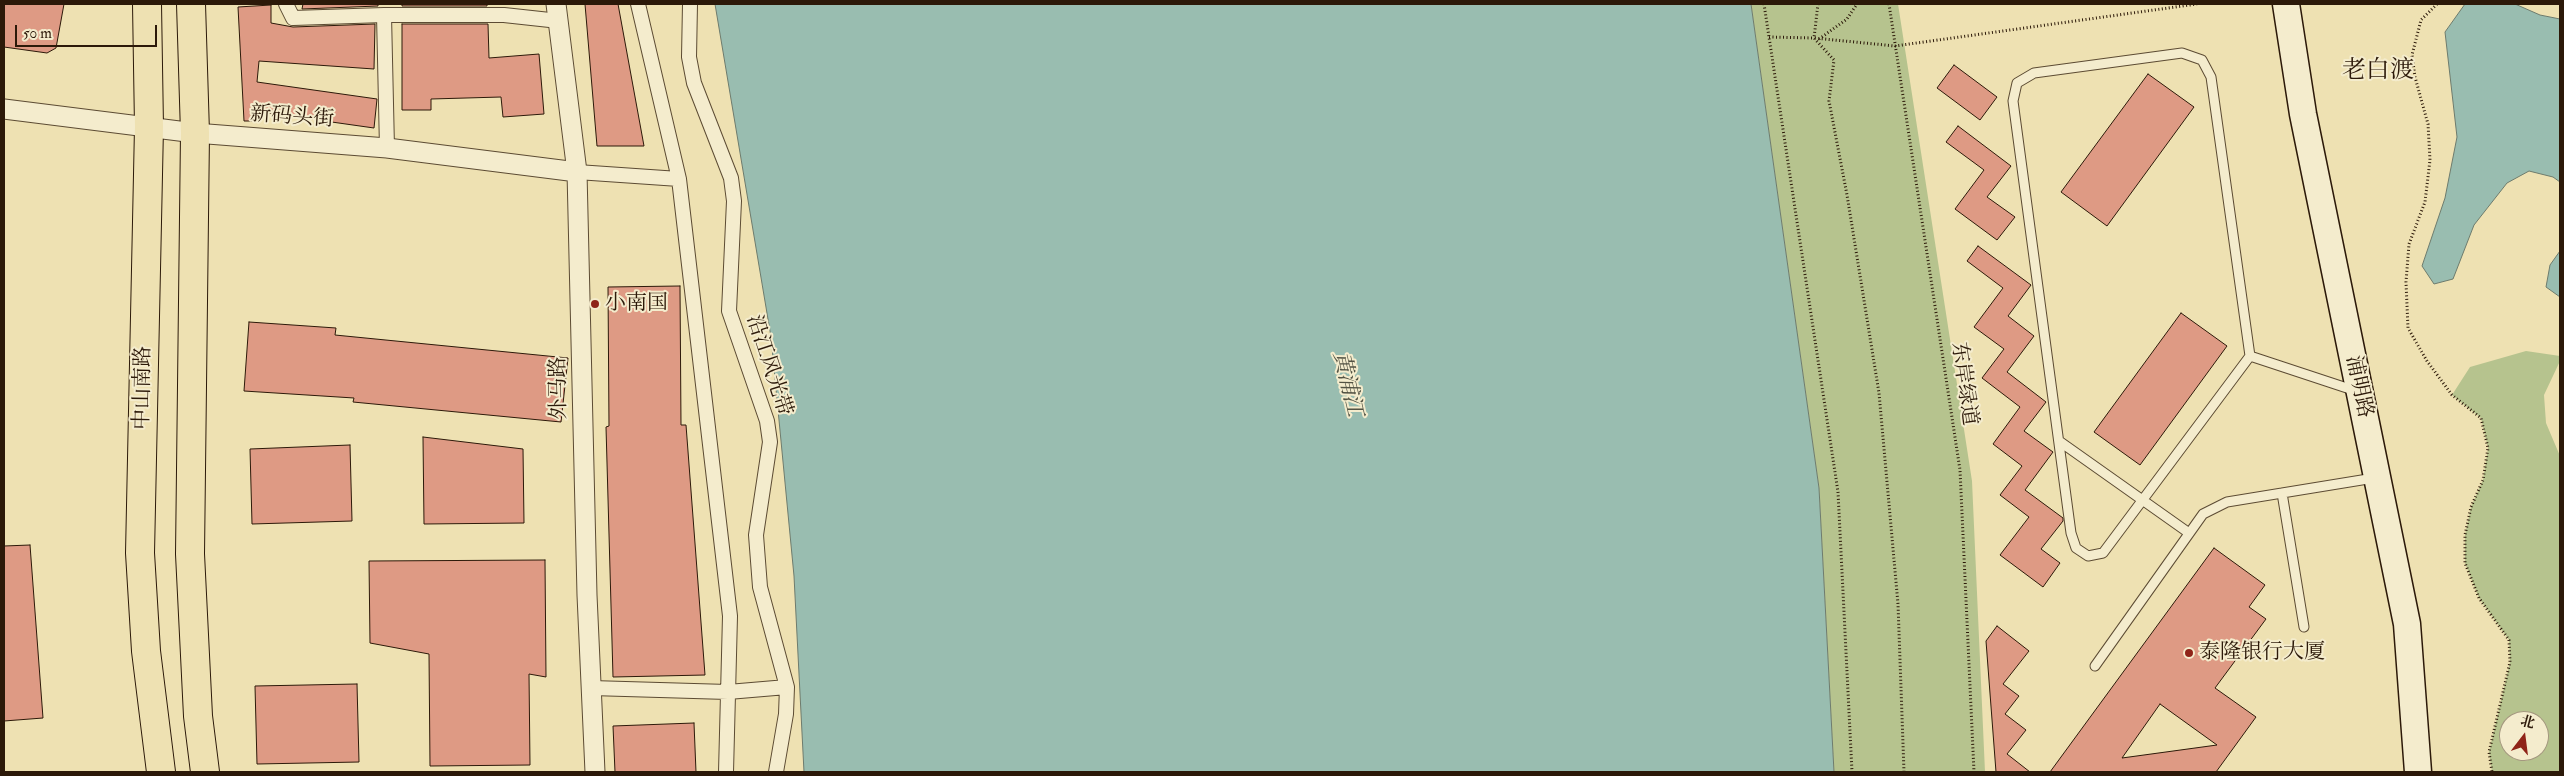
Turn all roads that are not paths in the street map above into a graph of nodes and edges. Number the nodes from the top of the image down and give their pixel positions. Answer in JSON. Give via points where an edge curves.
{"nodes":[{"id":1,"x":147,"y":4,"type":"edge"},
{"id":2,"x":191,"y":4,"type":"edge"},
{"id":3,"x":286,"y":4,"type":"edge"},
{"id":4,"x":638,"y":4,"type":"edge"},
{"id":5,"x":690,"y":4,"type":"edge"},
{"id":6,"x":2286,"y":4,"type":"edge"},
{"id":7,"x":558,"y":12,"type":"edge"},
{"id":8,"x":384,"y":15,"type":"junction"},
{"id":9,"x":4,"y":109,"type":"edge"},
{"id":10,"x":149,"y":127,"type":"junction"},
{"id":11,"x":195,"y":133,"type":"junction"},
{"id":12,"x":387,"y":148,"type":"junction"},
{"id":13,"x":576,"y":172,"type":"junction"},
{"id":14,"x":679,"y":179,"type":"junction"},
{"id":15,"x":2250,"y":356,"type":"junction"},
{"id":16,"x":2359,"y":392,"type":"junction"},
{"id":17,"x":2059,"y":441,"type":"junction"},
{"id":18,"x":2376,"y":477,"type":"junction"},
{"id":19,"x":2282,"y":493,"type":"junction"},
{"id":20,"x":2143,"y":500,"type":"junction"},
{"id":21,"x":2189,"y":533,"type":"junction"},
{"id":22,"x":2304,"y":627,"type":"dead end"},
{"id":23,"x":2095,"y":666,"type":"dead end"},
{"id":24,"x":787,"y":687,"type":"junction"},
{"id":25,"x":591,"y":688,"type":"junction"},
{"id":26,"x":728,"y":692,"type":"junction"},
{"id":27,"x":161,"y":772,"type":"edge"},
{"id":28,"x":206,"y":772,"type":"edge"},
{"id":29,"x":595,"y":772,"type":"edge"},
{"id":30,"x":726,"y":772,"type":"edge"},
{"id":31,"x":776,"y":772,"type":"edge"},
{"id":32,"x":2418,"y":772,"type":"edge"}],
"edges":[{"from":1,"to":10,"type":"main road","name":"中山南路"},
{"from":2,"to":11,"type":"main road"},
{"from":3,"to":8,"type":"street","via":[[293,18]]},
{"from":4,"to":14,"type":"street"},
{"from":5,"to":24,"type":"street","name":"沿江风光带","via":[[689,57],[694,83],[732,186],[734,201],[729,311],[767,421],[770,442],[756,535],[760,587]]},
{"from":6,"to":16,"type":"main road","name":"浦明路","via":[[2304,114]]},
{"from":7,"to":8,"type":"street"},
{"from":7,"to":13,"type":"street","name":"外马路"},
{"from":8,"to":12,"type":"street"},
{"from":9,"to":10,"type":"street","name":"新码头街"},
{"from":10,"to":11,"type":"street","name":"新码头街"},
{"from":10,"to":27,"type":"main road","name":"中山南路","via":[[140,553],[146,652]]},
{"from":11,"to":12,"type":"street","name":"新码头街"},
{"from":11,"to":28,"type":"main road","via":[[190,554],[198,716]]},
{"from":12,"to":13,"type":"street","name":"新码头街"},
{"from":13,"to":14,"type":"street"},
{"from":13,"to":25,"type":"street","name":"外马路"},
{"from":14,"to":26,"type":"street","via":[[730,616]]},
{"from":15,"to":16,"type":"lane"},
{"from":15,"to":17,"type":"lane","via":[[2211,77],[2202,60],[2182,52],[2034,72],[2018,83],[2013,101]]},
{"from":15,"to":20,"type":"lane"},
{"from":16,"to":18,"type":"main road","name":"浦明路"},
{"from":17,"to":20,"type":"lane"},
{"from":17,"to":20,"type":"lane","via":[[2071,533],[2076,548],[2088,556],[2103,553]]},
{"from":18,"to":19,"type":"lane"},
{"from":18,"to":32,"type":"main road","name":"浦明路","via":[[2407,624]]},
{"from":19,"to":21,"type":"lane","via":[[2227,502],[2203,514]]},
{"from":19,"to":22,"type":"lane"},
{"from":20,"to":21,"type":"lane"},
{"from":21,"to":23,"type":"lane"},
{"from":24,"to":26,"type":"street"},
{"from":24,"to":31,"type":"street","name":"沿江风光带"},
{"from":25,"to":26,"type":"street"},
{"from":25,"to":29,"type":"street","name":"外马路"},
{"from":26,"to":30,"type":"street"}]}
